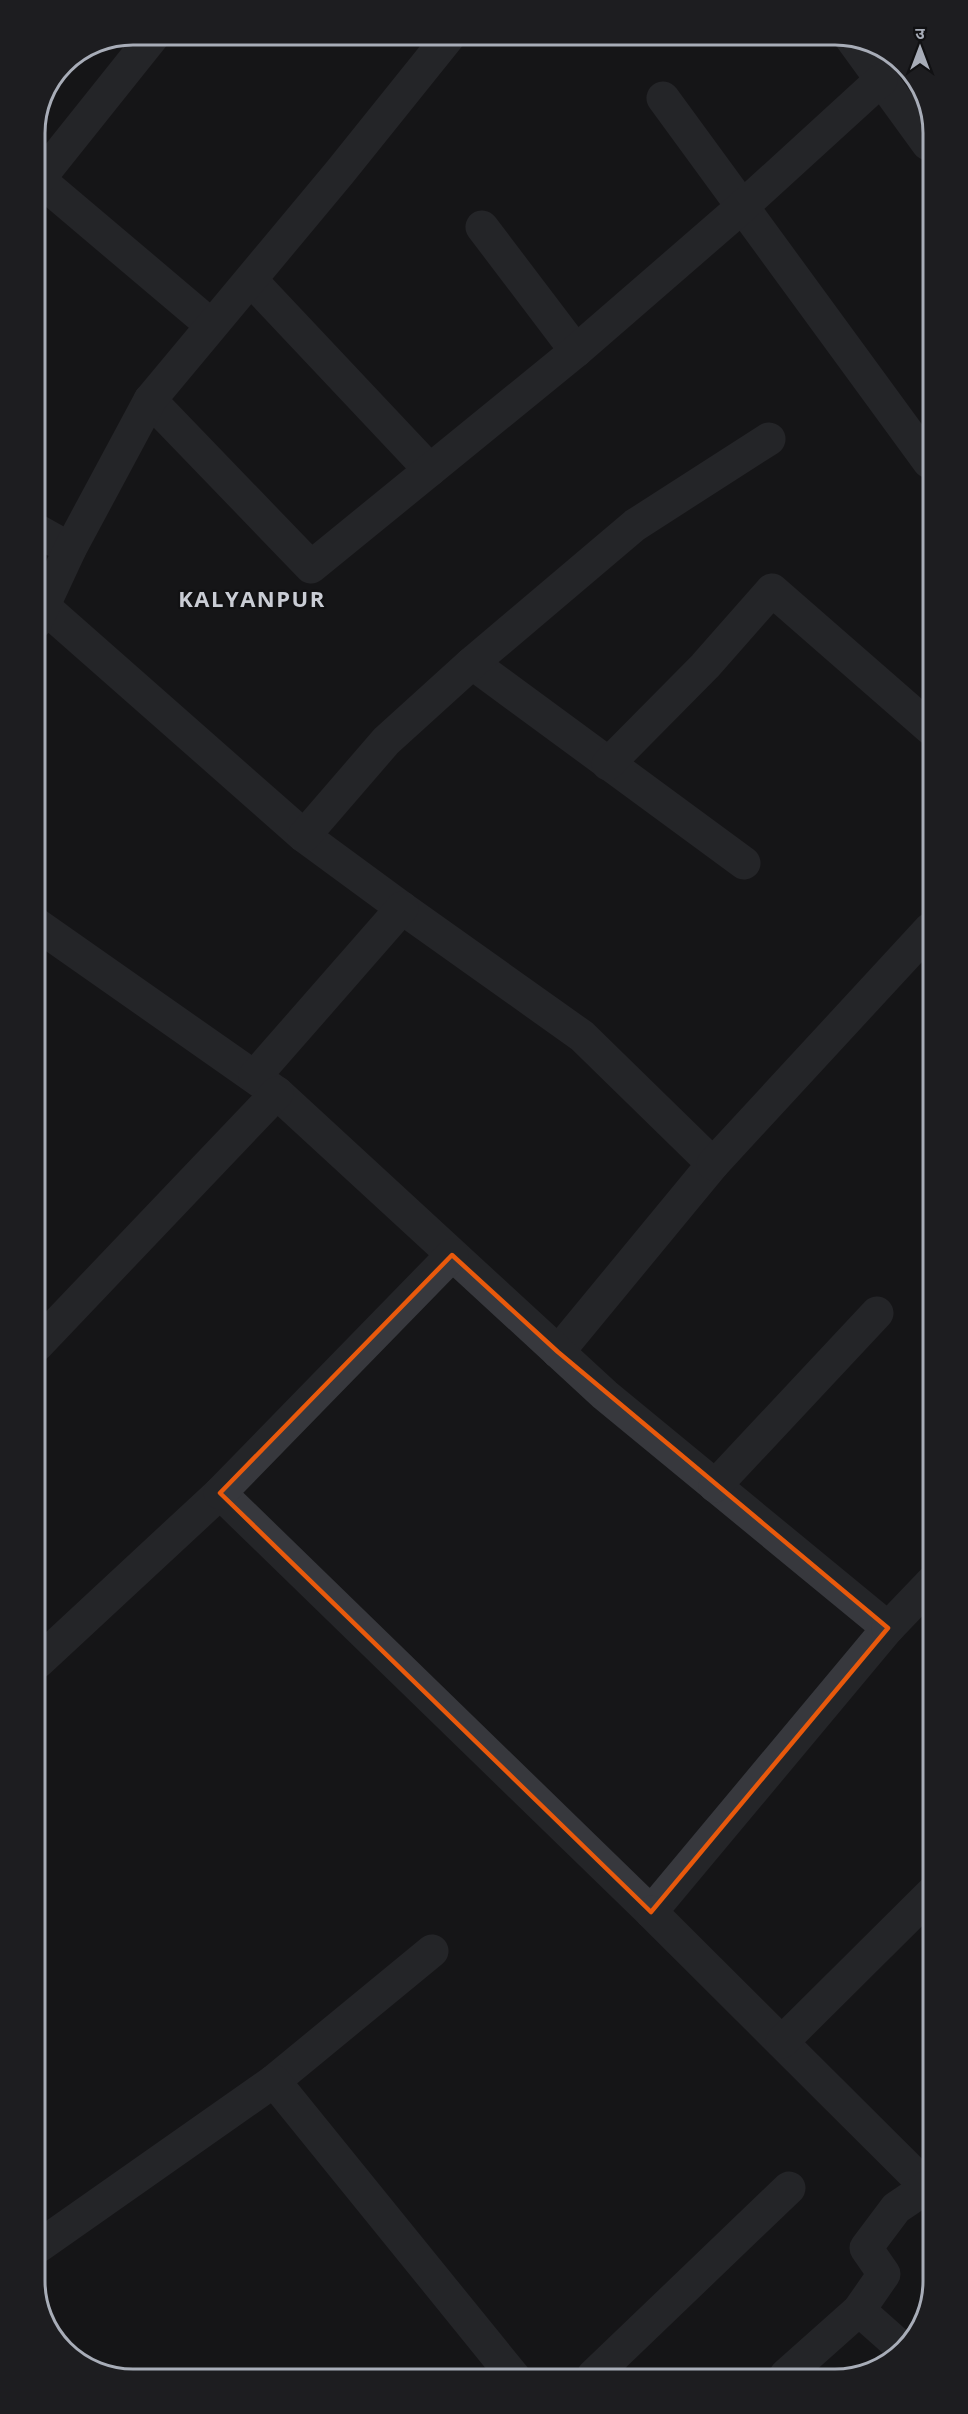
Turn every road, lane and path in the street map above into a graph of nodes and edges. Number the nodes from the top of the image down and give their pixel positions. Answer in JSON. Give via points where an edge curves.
{"nodes":[{"id":1,"x":145,"y":45,"type":"edge"},
{"id":2,"x":442,"y":45,"type":"edge"},
{"id":3,"x":859,"y":49,"type":"edge"},
{"id":4,"x":881,"y":80,"type":"junction"},
{"id":5,"x":663,"y":98,"type":"dead end"},
{"id":6,"x":923,"y":137,"type":"edge"},
{"id":7,"x":45,"y":167,"type":"edge"},
{"id":8,"x":45,"y":184,"type":"edge"},
{"id":9,"x":742,"y":207,"type":"junction"},
{"id":10,"x":482,"y":227,"type":"dead end"},
{"id":11,"x":251,"y":280,"type":"junction"},
{"id":12,"x":211,"y":325,"type":"junction"},
{"id":13,"x":576,"y":351,"type":"junction"},
{"id":14,"x":150,"y":400,"type":"junction"},
{"id":15,"x":769,"y":440,"type":"dead end"},
{"id":16,"x":923,"y":454,"type":"edge"},
{"id":17,"x":430,"y":470,"type":"junction"},
{"id":18,"x":45,"y":535,"type":"edge"},
{"id":19,"x":70,"y":549,"type":"junction"},
{"id":20,"x":45,"y":601,"type":"edge"},
{"id":21,"x":45,"y":619,"type":"edge"},
{"id":22,"x":472,"y":663,"type":"junction"},
{"id":23,"x":923,"y":722,"type":"edge"},
{"id":24,"x":608,"y":764,"type":"junction"},
{"id":25,"x":304,"y":836,"type":"junction"},
{"id":26,"x":744,"y":863,"type":"dead end"},
{"id":27,"x":402,"y":908,"type":"junction"},
{"id":28,"x":45,"y":930,"type":"edge"},
{"id":29,"x":923,"y":937,"type":"edge"},
{"id":30,"x":266,"y":1085,"type":"junction"},
{"id":31,"x":713,"y":1164,"type":"junction"},
{"id":32,"x":452,"y":1255,"type":"junction"},
{"id":33,"x":877,"y":1313,"type":"dead end"},
{"id":34,"x":45,"y":1337,"type":"edge"},
{"id":35,"x":558,"y":1352,"type":"junction"},
{"id":36,"x":715,"y":1486,"type":"junction"},
{"id":37,"x":220,"y":1493,"type":"junction"},
{"id":38,"x":923,"y":1591,"type":"edge"},
{"id":39,"x":888,"y":1628,"type":"junction"},
{"id":40,"x":45,"y":1656,"type":"edge"},
{"id":41,"x":923,"y":1902,"type":"edge"},
{"id":42,"x":651,"y":1912,"type":"junction"},
{"id":43,"x":432,"y":1951,"type":"dead end"},
{"id":44,"x":782,"y":2042,"type":"junction"},
{"id":45,"x":274,"y":2081,"type":"junction"},
{"id":46,"x":923,"y":2177,"type":"edge"},
{"id":47,"x":789,"y":2188,"type":"dead end"},
{"id":48,"x":923,"y":2189,"type":"edge"},
{"id":49,"x":45,"y":2242,"type":"edge"},
{"id":50,"x":859,"y":2310,"type":"junction"},
{"id":51,"x":897,"y":2343,"type":"edge"},
{"id":52,"x":508,"y":2369,"type":"edge"},
{"id":53,"x":600,"y":2369,"type":"edge"},
{"id":54,"x":793,"y":2369,"type":"edge"}],
"edges":[{"from":1,"to":7,"type":"street"},
{"from":2,"to":11,"type":"street"},
{"from":3,"to":4,"type":"street"},
{"from":4,"to":6,"type":"street"},
{"from":4,"to":9,"type":"street"},
{"from":5,"to":9,"type":"street"},
{"from":8,"to":12,"type":"street"},
{"from":9,"to":13,"type":"street"},
{"from":9,"to":16,"type":"street"},
{"from":10,"to":13,"type":"street"},
{"from":11,"to":12,"type":"street"},
{"from":11,"to":17,"type":"street"},
{"from":12,"to":14,"type":"street"},
{"from":13,"to":17,"type":"street"},
{"from":14,"to":17,"type":"street","via":[[311,567]]},
{"from":14,"to":19,"type":"street"},
{"from":15,"to":22,"type":"street","via":[[635,525]]},
{"from":18,"to":19,"type":"street"},
{"from":19,"to":20,"type":"street"},
{"from":21,"to":25,"type":"street"},
{"from":22,"to":24,"type":"street"},
{"from":22,"to":25,"type":"street","via":[[386,741]]},
{"from":23,"to":24,"type":"street","via":[[772,590],[705,666]]},
{"from":24,"to":26,"type":"street"},
{"from":25,"to":27,"type":"street"},
{"from":27,"to":30,"type":"street"},
{"from":27,"to":31,"type":"street","via":[[582,1036]]},
{"from":28,"to":30,"type":"street"},
{"from":29,"to":31,"type":"street"},
{"from":30,"to":32,"type":"street"},
{"from":30,"to":34,"type":"street"},
{"from":31,"to":35,"type":"street"},
{"from":32,"to":35,"type":"street"},
{"from":32,"to":37,"type":"street"},
{"from":33,"to":36,"type":"street"},
{"from":35,"to":36,"type":"street"},
{"from":36,"to":39,"type":"street"},
{"from":37,"to":40,"type":"street"},
{"from":37,"to":42,"type":"street"},
{"from":38,"to":39,"type":"street"},
{"from":39,"to":42,"type":"street"},
{"from":41,"to":44,"type":"street"},
{"from":42,"to":44,"type":"street"},
{"from":43,"to":45,"type":"street"},
{"from":44,"to":46,"type":"street"},
{"from":45,"to":49,"type":"street"},
{"from":45,"to":52,"type":"street"},
{"from":47,"to":53,"type":"street"},
{"from":48,"to":50,"type":"street","via":[[896,2208],[866,2248],[884,2274]]},
{"from":50,"to":51,"type":"street"},
{"from":50,"to":54,"type":"street"}]}
